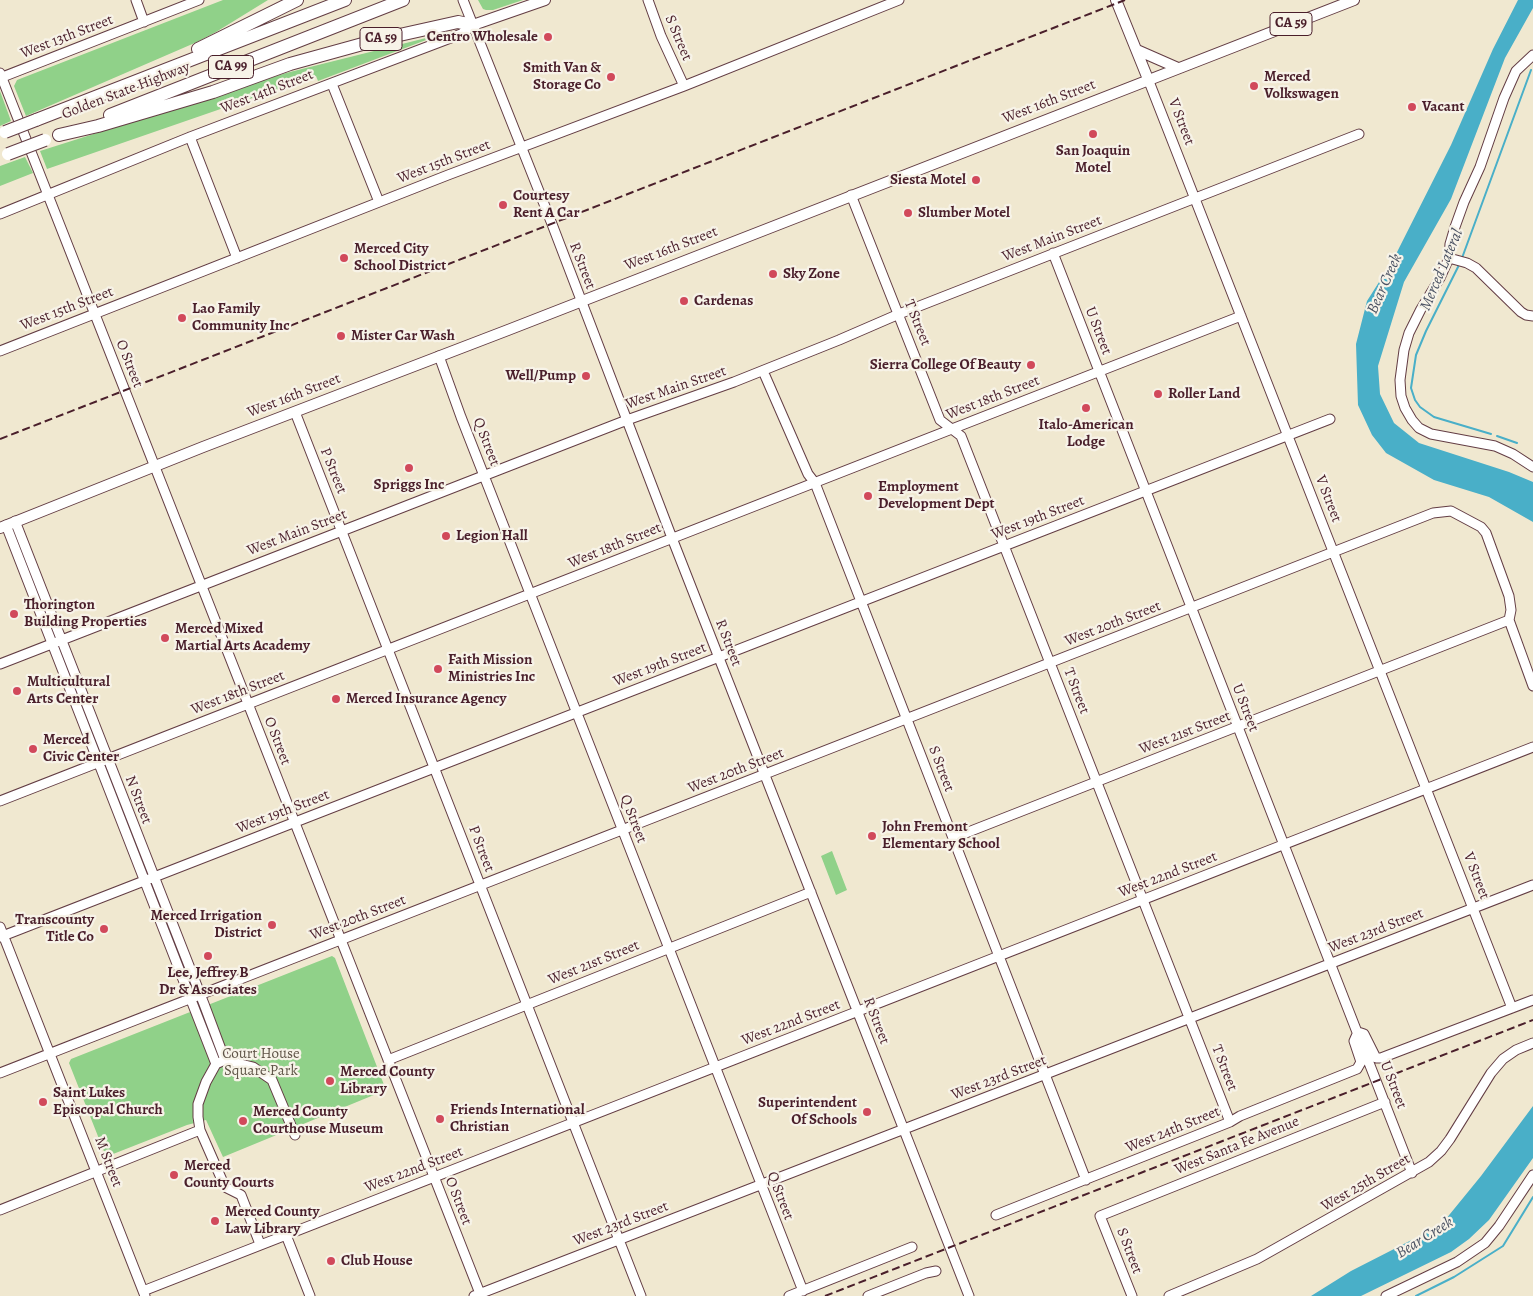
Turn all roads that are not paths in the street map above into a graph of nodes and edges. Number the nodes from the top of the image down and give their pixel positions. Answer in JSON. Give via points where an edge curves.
{"nodes":[{"id":1,"x":136,"y":0,"type":"edge"},
{"id":2,"x":199,"y":0,"type":"edge"},
{"id":3,"x":297,"y":0,"type":"edge"},
{"id":4,"x":345,"y":0,"type":"edge"},
{"id":5,"x":402,"y":0,"type":"edge"},
{"id":6,"x":463,"y":0,"type":"edge"},
{"id":7,"x":545,"y":0,"type":"edge"},
{"id":8,"x":648,"y":0,"type":"edge"},
{"id":9,"x":899,"y":0,"type":"edge"},
{"id":10,"x":1116,"y":0,"type":"edge"},
{"id":11,"x":1354,"y":0,"type":"edge"},
{"id":12,"x":144,"y":22,"type":"junction"},
{"id":13,"x":473,"y":24,"type":"junction"},
{"id":14,"x":1137,"y":50,"type":"junction"},
{"id":15,"x":1533,"y":55,"type":"edge"},
{"id":16,"x":1178,"y":68,"type":"junction"},
{"id":17,"x":1,"y":76,"type":"edge"},
{"id":18,"x":1148,"y":79,"type":"junction"},
{"id":19,"x":332,"y":84,"type":"junction"},
{"id":20,"x":684,"y":86,"type":"junction"},
{"id":21,"x":86,"y":101,"type":"junction"},
{"id":22,"x":3,"y":133,"type":"edge"},
{"id":23,"x":1359,"y":134,"type":"dead end"},
{"id":24,"x":59,"y":135,"type":"junction"},
{"id":25,"x":190,"y":137,"type":"junction"},
{"id":26,"x":521,"y":147,"type":"junction"},
{"id":27,"x":4,"y":156,"type":"edge"},
{"id":28,"x":48,"y":195,"type":"junction"},
{"id":29,"x":851,"y":195,"type":"junction"},
{"id":30,"x":1194,"y":198,"type":"junction"},
{"id":31,"x":378,"y":202,"type":"junction"},
{"id":32,"x":0,"y":214,"type":"edge"},
{"id":33,"x":1053,"y":254,"type":"junction"},
{"id":34,"x":236,"y":258,"type":"junction"},
{"id":35,"x":1453,"y":258,"type":"junction"},
{"id":36,"x":581,"y":301,"type":"junction"},
{"id":37,"x":94,"y":314,"type":"junction"},
{"id":38,"x":898,"y":314,"type":"junction"},
{"id":39,"x":1241,"y":316,"type":"junction"},
{"id":40,"x":1532,"y":317,"type":"edge"},
{"id":41,"x":0,"y":351,"type":"edge"},
{"id":42,"x":439,"y":356,"type":"junction"},
{"id":43,"x":763,"y":371,"type":"junction"},
{"id":44,"x":1099,"y":372,"type":"junction"},
{"id":45,"x":295,"y":412,"type":"junction"},
{"id":46,"x":1330,"y":419,"type":"dead end"},
{"id":47,"x":627,"y":420,"type":"junction"},
{"id":48,"x":951,"y":429,"type":"junction"},
{"id":49,"x":1288,"y":436,"type":"junction"},
{"id":50,"x":1533,"y":454,"type":"edge"},
{"id":51,"x":1530,"y":465,"type":"edge"},
{"id":52,"x":154,"y":466,"type":"junction"},
{"id":53,"x":484,"y":475,"type":"junction"},
{"id":54,"x":815,"y":483,"type":"junction"},
{"id":55,"x":1146,"y":491,"type":"junction"},
{"id":56,"x":7,"y":525,"type":"edge"},
{"id":57,"x":342,"y":530,"type":"junction"},
{"id":58,"x":672,"y":538,"type":"junction"},
{"id":59,"x":1004,"y":546,"type":"junction"},
{"id":60,"x":1334,"y":553,"type":"junction"},
{"id":61,"x":201,"y":586,"type":"junction"},
{"id":62,"x":530,"y":594,"type":"junction"},
{"id":63,"x":861,"y":601,"type":"junction"},
{"id":64,"x":1192,"y":608,"type":"junction"},
{"id":65,"x":1509,"y":620,"type":"junction"},
{"id":66,"x":61,"y":640,"type":"junction"},
{"id":67,"x":52,"y":644,"type":"junction"},
{"id":68,"x":388,"y":649,"type":"junction"},
{"id":69,"x":719,"y":657,"type":"junction"},
{"id":70,"x":1529,"y":662,"type":"edge"},
{"id":71,"x":0,"y":664,"type":"edge"},
{"id":72,"x":1050,"y":664,"type":"junction"},
{"id":73,"x":1380,"y":671,"type":"junction"},
{"id":74,"x":1533,"y":686,"type":"edge"},
{"id":75,"x":248,"y":704,"type":"junction"},
{"id":76,"x":576,"y":712,"type":"junction"},
{"id":77,"x":907,"y":719,"type":"junction"},
{"id":78,"x":1238,"y":727,"type":"junction"},
{"id":79,"x":1533,"y":747,"type":"edge"},
{"id":80,"x":108,"y":758,"type":"junction"},
{"id":81,"x":98,"y":762,"type":"junction"},
{"id":82,"x":435,"y":768,"type":"junction"},
{"id":83,"x":765,"y":775,"type":"junction"},
{"id":84,"x":1097,"y":782,"type":"junction"},
{"id":85,"x":1426,"y":789,"type":"junction"},
{"id":86,"x":0,"y":801,"type":"edge"},
{"id":87,"x":294,"y":822,"type":"junction"},
{"id":88,"x":623,"y":830,"type":"junction"},
{"id":89,"x":954,"y":838,"type":"junction"},
{"id":90,"x":1284,"y":845,"type":"junction"},
{"id":91,"x":153,"y":877,"type":"junction"},
{"id":92,"x":144,"y":880,"type":"junction"},
{"id":93,"x":481,"y":885,"type":"junction"},
{"id":94,"x":1533,"y":885,"type":"edge"},
{"id":95,"x":810,"y":892,"type":"junction"},
{"id":96,"x":1143,"y":900,"type":"junction"},
{"id":97,"x":1473,"y":908,"type":"junction"},
{"id":98,"x":0,"y":926,"type":"edge"},
{"id":99,"x":2,"y":936,"type":"edge"},
{"id":100,"x":340,"y":940,"type":"junction"},
{"id":101,"x":669,"y":948,"type":"junction"},
{"id":102,"x":999,"y":956,"type":"junction"},
{"id":103,"x":1330,"y":964,"type":"junction"},
{"id":104,"x":200,"y":995,"type":"junction"},
{"id":105,"x":190,"y":999,"type":"junction"},
{"id":106,"x":1533,"y":1000,"type":"edge"},
{"id":107,"x":528,"y":1004,"type":"junction"},
{"id":108,"x":1512,"y":1008,"type":"junction"},
{"id":109,"x":857,"y":1012,"type":"junction"},
{"id":110,"x":1189,"y":1018,"type":"junction"},
{"id":111,"x":1358,"y":1032,"type":"junction"},
{"id":112,"x":1533,"y":1042,"type":"edge"},
{"id":113,"x":50,"y":1054,"type":"junction"},
{"id":114,"x":225,"y":1060,"type":"junction"},
{"id":115,"x":388,"y":1060,"type":"junction"},
{"id":116,"x":216,"y":1064,"type":"junction"},
{"id":117,"x":715,"y":1067,"type":"junction"},
{"id":118,"x":0,"y":1073,"type":"edge"},
{"id":119,"x":1045,"y":1074,"type":"junction"},
{"id":120,"x":1385,"y":1102,"type":"junction"},
{"id":121,"x":1230,"y":1122,"type":"junction"},
{"id":122,"x":573,"y":1123,"type":"junction"},
{"id":123,"x":200,"y":1130,"type":"junction"},
{"id":124,"x":903,"y":1130,"type":"junction"},
{"id":125,"x":294,"y":1136,"type":"dead end"},
{"id":126,"x":97,"y":1172,"type":"junction"},
{"id":127,"x":1412,"y":1173,"type":"junction"},
{"id":128,"x":1533,"y":1175,"type":"edge"},
{"id":129,"x":434,"y":1177,"type":"junction"},
{"id":130,"x":1086,"y":1180,"type":"junction"},
{"id":131,"x":761,"y":1185,"type":"junction"},
{"id":132,"x":0,"y":1210,"type":"edge"},
{"id":133,"x":996,"y":1215,"type":"dead end"},
{"id":134,"x":1100,"y":1216,"type":"joint"},
{"id":135,"x":286,"y":1235,"type":"junction"},
{"id":136,"x":619,"y":1240,"type":"junction"},
{"id":137,"x":260,"y":1244,"type":"junction"},
{"id":138,"x":912,"y":1247,"type":"dead end"},
{"id":139,"x":936,"y":1271,"type":"dead end"},
{"id":140,"x":803,"y":1291,"type":"junction"},
{"id":141,"x":144,"y":1293,"type":"edge"},
{"id":142,"x":478,"y":1295,"type":"edge"},
{"id":143,"x":310,"y":1296,"type":"edge"},
{"id":144,"x":641,"y":1296,"type":"edge"},
{"id":145,"x":789,"y":1296,"type":"edge"},
{"id":146,"x":868,"y":1296,"type":"edge"},
{"id":147,"x":969,"y":1296,"type":"edge"},
{"id":148,"x":1132,"y":1296,"type":"edge"},
{"id":149,"x":1169,"y":1296,"type":"edge"},
{"id":150,"x":1386,"y":1296,"type":"edge"}],
"edges":[{"from":1,"to":12,"type":"street"},
{"from":2,"to":12,"type":"street","name":"West 13th Street"},
{"from":3,"to":21,"type":"highway"},
{"from":4,"to":21,"type":"highway","name":"Golden State Highway","number":"CA 99"},
{"from":5,"to":24,"type":"highway","name":"Golden State Highway","number":"CA 99"},
{"from":6,"to":13,"type":"street","name":"R Street"},
{"from":7,"to":13,"type":"main road","name":"West 14th Street","number":"CA 59"},
{"from":8,"to":20,"type":"street","name":"S Street"},
{"from":9,"to":20,"type":"street","name":"West 15th Street"},
{"from":10,"to":14,"type":"main road","name":"V Street"},
{"from":11,"to":16,"type":"main road","name":"West 16th Street","number":"CA 59"},
{"from":12,"to":17,"type":"street","name":"West 13th Street"},
{"from":13,"to":19,"type":"street","name":"West 14th Street","via":[[461,34]]},
{"from":13,"to":24,"type":"highway","number":"CA 59","via":[[458,22],[377,40],[290,64],[213,92]]},
{"from":13,"to":26,"type":"street","name":"R Street"},
{"from":14,"to":16,"type":"main road"},
{"from":14,"to":18,"type":"main road","name":"V Street"},
{"from":15,"to":35,"type":"street","via":[[1516,71],[1504,98],[1455,227],[1450,244]]},
{"from":16,"to":18,"type":"main road","name":"West 16th Street","number":"CA 59"},
{"from":17,"to":28,"type":"street","name":"O Street"},
{"from":18,"to":29,"type":"main road","name":"West 16th Street"},
{"from":18,"to":30,"type":"street","name":"V Street"},
{"from":19,"to":25,"type":"street","name":"West 14th Street"},
{"from":19,"to":31,"type":"street"},
{"from":20,"to":26,"type":"street","name":"West 15th Street"},
{"from":21,"to":22,"type":"highway","name":"Golden State Highway","number":"CA 99","bridge":true},
{"from":23,"to":30,"type":"street","name":"West Main Street"},
{"from":24,"to":27,"type":"highway","name":"Golden State Highway","number":"CA 99","bridge":true},
{"from":25,"to":28,"type":"street","name":"West 14th Street"},
{"from":25,"to":34,"type":"street"},
{"from":26,"to":31,"type":"street","name":"West 15th Street"},
{"from":26,"to":36,"type":"street","name":"R Street"},
{"from":28,"to":32,"type":"street","name":"West 14th Street"},
{"from":28,"to":37,"type":"street","name":"O Street"},
{"from":29,"to":36,"type":"main road","name":"West 16th Street"},
{"from":29,"to":38,"type":"street","name":"T Street"},
{"from":30,"to":33,"type":"street","name":"West Main Street"},
{"from":30,"to":39,"type":"street","name":"V Street"},
{"from":31,"to":34,"type":"street","name":"West 15th Street"},
{"from":33,"to":38,"type":"street","name":"West Main Street"},
{"from":33,"to":44,"type":"street","name":"U Street"},
{"from":34,"to":37,"type":"street","name":"West 15th Street"},
{"from":35,"to":40,"type":"street","via":[[1467,262],[1481,272],[1521,312]]},
{"from":35,"to":51,"type":"street","via":[[1409,333],[1400,380],[1405,408],[1412,420],[1431,434],[1495,446]]},
{"from":36,"to":42,"type":"main road","name":"West 16th Street"},
{"from":36,"to":47,"type":"street","name":"R Street"},
{"from":37,"to":41,"type":"street","name":"West 15th Street"},
{"from":37,"to":52,"type":"street","name":"O Street"},
{"from":38,"to":43,"type":"street","name":"West Main Street"},
{"from":38,"to":48,"type":"street","name":"T Street","via":[[940,420]]},
{"from":39,"to":44,"type":"street","name":"West 18th Street"},
{"from":39,"to":49,"type":"street","name":"V Street"},
{"from":42,"to":45,"type":"main road","name":"West 16th Street"},
{"from":42,"to":53,"type":"street","name":"Q Street"},
{"from":43,"to":47,"type":"street","name":"West Main Street"},
{"from":43,"to":54,"type":"street","name":"S Street","via":[[804,466]]},
{"from":44,"to":48,"type":"street","name":"West 18th Street"},
{"from":44,"to":55,"type":"street","name":"U Street"},
{"from":45,"to":52,"type":"main road","name":"West 16th Street"},
{"from":45,"to":57,"type":"street","name":"P Street"},
{"from":46,"to":49,"type":"street","name":"West 19th Street"},
{"from":47,"to":53,"type":"street","name":"West Main Street"},
{"from":47,"to":58,"type":"street","name":"R Street"},
{"from":48,"to":54,"type":"street","name":"West 18th Street"},
{"from":48,"to":59,"type":"street","name":"T Street","via":[[961,436]]},
{"from":49,"to":55,"type":"street","name":"West 19th Street"},
{"from":49,"to":60,"type":"street","name":"V Street"},
{"from":50,"to":51,"type":"street"},
{"from":52,"to":56,"type":"main road","name":"West 16th Street"},
{"from":52,"to":61,"type":"street","name":"O Street"},
{"from":53,"to":57,"type":"street","name":"West Main Street"},
{"from":53,"to":62,"type":"street","name":"Q Street"},
{"from":54,"to":58,"type":"street","name":"West 18th Street"},
{"from":54,"to":63,"type":"street","name":"S Street"},
{"from":55,"to":59,"type":"street","name":"West 19th Street"},
{"from":55,"to":64,"type":"street","name":"U Street"},
{"from":56,"to":66,"type":"street","name":"N Street"},
{"from":56,"to":67,"type":"street","name":"N Street"},
{"from":57,"to":61,"type":"street","name":"West Main Street"},
{"from":57,"to":68,"type":"street","name":"P Street"},
{"from":58,"to":62,"type":"street","name":"West 18th Street"},
{"from":58,"to":69,"type":"street","name":"R Street"},
{"from":59,"to":63,"type":"street","name":"West 19th Street"},
{"from":59,"to":72,"type":"street","name":"T Street"},
{"from":60,"to":64,"type":"street","name":"West 20th Street"},
{"from":60,"to":65,"type":"street","name":"West 20th Street","via":[[1424,517],[1451,511],[1481,527],[1486,534],[1509,596]]},
{"from":60,"to":73,"type":"street","name":"V Street"},
{"from":61,"to":66,"type":"street","name":"West Main Street"},
{"from":61,"to":75,"type":"street","name":"O Street"},
{"from":62,"to":68,"type":"street","name":"West 18th Street"},
{"from":62,"to":76,"type":"street","name":"Q Street"},
{"from":63,"to":69,"type":"street","name":"West 19th Street"},
{"from":63,"to":77,"type":"street","name":"S Street"},
{"from":64,"to":72,"type":"street","name":"West 20th Street"},
{"from":64,"to":78,"type":"street","name":"U Street"},
{"from":65,"to":70,"type":"street"},
{"from":65,"to":73,"type":"street","name":"West 21st Street"},
{"from":66,"to":67,"type":"street","name":"West Main Street"},
{"from":66,"to":80,"type":"street","name":"N Street"},
{"from":67,"to":71,"type":"street","name":"West Main Street"},
{"from":67,"to":81,"type":"street","name":"N Street"},
{"from":68,"to":75,"type":"street","name":"West 18th Street"},
{"from":68,"to":82,"type":"street","name":"P Street"},
{"from":69,"to":76,"type":"street","name":"West 19th Street"},
{"from":69,"to":83,"type":"street","name":"R Street"},
{"from":70,"to":74,"type":"street"},
{"from":72,"to":77,"type":"street","name":"West 20th Street"},
{"from":72,"to":84,"type":"street","name":"T Street"},
{"from":73,"to":78,"type":"street","name":"West 21st Street"},
{"from":73,"to":85,"type":"street","name":"V Street"},
{"from":75,"to":80,"type":"street","name":"West 18th Street"},
{"from":75,"to":87,"type":"street","name":"O Street"},
{"from":76,"to":82,"type":"street","name":"West 19th Street"},
{"from":76,"to":88,"type":"street","name":"Q Street"},
{"from":77,"to":83,"type":"street","name":"West 20th Street"},
{"from":77,"to":89,"type":"street","name":"S Street"},
{"from":78,"to":84,"type":"street","name":"West 21st Street"},
{"from":78,"to":90,"type":"street","name":"U Street"},
{"from":79,"to":85,"type":"street","name":"West 22nd Street"},
{"from":80,"to":81,"type":"street","name":"West 18th Street"},
{"from":80,"to":91,"type":"street","name":"N Street"},
{"from":81,"to":86,"type":"street","name":"West 18th Street"},
{"from":81,"to":92,"type":"street","name":"N Street"},
{"from":82,"to":87,"type":"street","name":"West 19th Street"},
{"from":82,"to":93,"type":"street","name":"P Street"},
{"from":83,"to":88,"type":"street","name":"West 20th Street"},
{"from":83,"to":95,"type":"street","name":"R Street"},
{"from":84,"to":89,"type":"street","name":"West 21st Street"},
{"from":84,"to":96,"type":"street","name":"T Street"},
{"from":85,"to":90,"type":"street","name":"West 22nd Street"},
{"from":85,"to":97,"type":"street","name":"V Street"},
{"from":87,"to":91,"type":"street","name":"West 19th Street"},
{"from":87,"to":100,"type":"street","name":"O Street"},
{"from":88,"to":93,"type":"street","name":"West 20th Street"},
{"from":88,"to":101,"type":"street","name":"Q Street"},
{"from":89,"to":102,"type":"street","name":"S Street"},
{"from":90,"to":96,"type":"street","name":"West 22nd Street"},
{"from":90,"to":103,"type":"street","name":"U Street"},
{"from":91,"to":92,"type":"street","name":"West 19th Street"},
{"from":91,"to":104,"type":"street","name":"N Street"},
{"from":92,"to":99,"type":"street","name":"West 19th Street"},
{"from":92,"to":105,"type":"street","name":"N Street"},
{"from":93,"to":100,"type":"street","name":"West 20th Street"},
{"from":93,"to":107,"type":"street","name":"P Street"},
{"from":94,"to":97,"type":"street","name":"West 23rd Street"},
{"from":95,"to":101,"type":"street","name":"West 21st Street"},
{"from":95,"to":109,"type":"street","name":"R Street"},
{"from":96,"to":102,"type":"street","name":"West 22nd Street"},
{"from":96,"to":110,"type":"street","name":"T Street"},
{"from":97,"to":103,"type":"street","name":"West 23rd Street"},
{"from":97,"to":108,"type":"street","name":"V Street"},
{"from":98,"to":99,"type":"street","name":"M Street"},
{"from":99,"to":113,"type":"street","name":"M Street"},
{"from":100,"to":104,"type":"street","name":"West 20th Street"},
{"from":100,"to":115,"type":"street","name":"O Street"},
{"from":101,"to":107,"type":"street","name":"West 21st Street"},
{"from":101,"to":117,"type":"street","name":"Q Street"},
{"from":102,"to":109,"type":"street","name":"West 22nd Street"},
{"from":102,"to":119,"type":"street","name":"S Street"},
{"from":103,"to":110,"type":"street","name":"West 23rd Street"},
{"from":103,"to":111,"type":"street","name":"U Street"},
{"from":104,"to":105,"type":"street","name":"West 20th Street"},
{"from":104,"to":114,"type":"street","name":"N Street"},
{"from":105,"to":113,"type":"street","name":"West 20th Street"},
{"from":105,"to":116,"type":"street","name":"N Street"},
{"from":106,"to":108,"type":"street"},
{"from":107,"to":115,"type":"street","name":"West 21st Street"},
{"from":107,"to":122,"type":"street","name":"P Street"},
{"from":108,"to":111,"type":"street","via":[[1381,1058],[1376,1058],[1364,1034]]},
{"from":109,"to":117,"type":"street","name":"West 22nd Street"},
{"from":109,"to":124,"type":"street","name":"R Street"},
{"from":110,"to":119,"type":"street","name":"West 23rd Street"},
{"from":110,"to":121,"type":"street","name":"T Street"},
{"from":111,"to":120,"type":"street","name":"U Street"},
{"from":111,"to":121,"type":"street","name":"West 24th Street","via":[[1354,1042],[1361,1062],[1357,1069]]},
{"from":112,"to":127,"type":"street","name":"West 25th Street","via":[[1503,1059],[1441,1152]]},
{"from":113,"to":118,"type":"street","name":"West 20th Street"},
{"from":113,"to":126,"type":"street","name":"M Street"},
{"from":114,"to":116,"type":"street"},
{"from":114,"to":125,"type":"street","via":[[253,1067],[272,1080]]},
{"from":115,"to":129,"type":"street","name":"O Street"},
{"from":116,"to":123,"type":"street","via":[[198,1104]]},
{"from":117,"to":122,"type":"street","name":"West 22nd Street"},
{"from":117,"to":131,"type":"street","name":"Q Street"},
{"from":119,"to":124,"type":"street","name":"West 23rd Street"},
{"from":119,"to":130,"type":"street","name":"S Street"},
{"from":120,"to":127,"type":"street","name":"U Street"},
{"from":120,"to":134,"type":"street","name":"West Santa Fe Avenue"},
{"from":121,"to":130,"type":"street","name":"West 24th Street"},
{"from":122,"to":129,"type":"street","name":"West 22nd Street"},
{"from":122,"to":136,"type":"street","name":"P Street"},
{"from":123,"to":126,"type":"street"},
{"from":123,"to":137,"type":"street","via":[[226,1187],[241,1195]]},
{"from":124,"to":131,"type":"street","name":"West 23rd Street"},
{"from":124,"to":147,"type":"street","name":"R Street"},
{"from":126,"to":132,"type":"street"},
{"from":126,"to":141,"type":"street","name":"M Street"},
{"from":127,"to":149,"type":"street","name":"West 25th Street","via":[[1257,1259]]},
{"from":128,"to":150,"type":"street","via":[[1492,1236],[1480,1247],[1457,1262]]},
{"from":129,"to":135,"type":"street","name":"West 22nd Street"},
{"from":129,"to":142,"type":"street","name":"O Street"},
{"from":130,"to":133,"type":"street","name":"West 24th Street"},
{"from":131,"to":136,"type":"street","name":"West 23rd Street"},
{"from":131,"to":140,"type":"street","name":"Q Street"},
{"from":134,"to":148,"type":"street","name":"S Street"},
{"from":135,"to":137,"type":"street","name":"West 22nd Street"},
{"from":135,"to":143,"type":"street"},
{"from":136,"to":142,"type":"street","name":"West 23rd Street"},
{"from":136,"to":144,"type":"street","name":"P Street"},
{"from":137,"to":141,"type":"street","name":"West 22nd Street"},
{"from":138,"to":140,"type":"street"},
{"from":139,"to":146,"type":"street"},
{"from":140,"to":145,"type":"street"}]}
